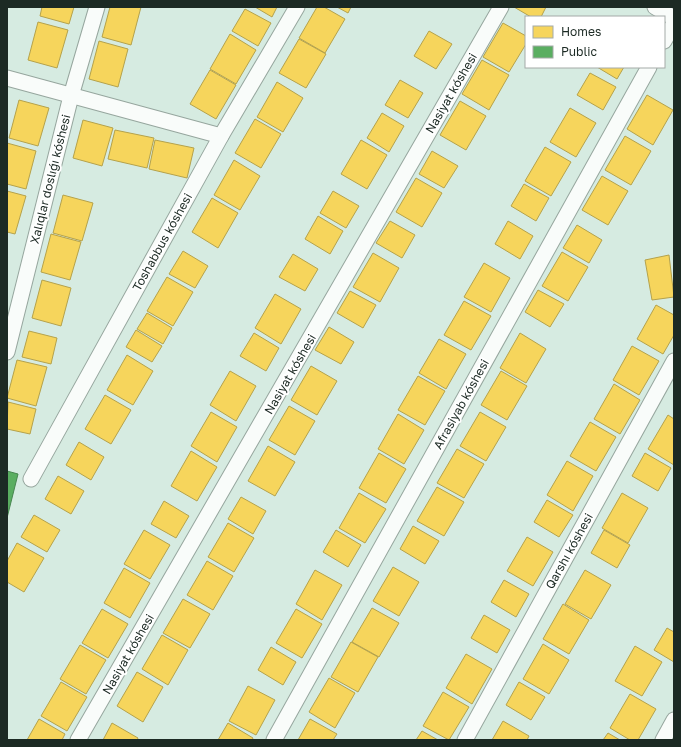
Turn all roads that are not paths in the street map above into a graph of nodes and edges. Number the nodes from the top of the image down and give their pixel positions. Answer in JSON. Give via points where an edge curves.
{"nodes":[{"id":1,"x":97,"y":7,"type":"edge"},
{"id":2,"x":297,"y":7,"type":"edge"},
{"id":3,"x":501,"y":7,"type":"edge"},
{"id":4,"x":655,"y":7,"type":"edge"},
{"id":5,"x":674,"y":18,"type":"edge"},
{"id":6,"x":674,"y":23,"type":"edge"},
{"id":7,"x":665,"y":39,"type":"edge"},
{"id":8,"x":648,"y":68,"type":"edge"},
{"id":9,"x":7,"y":78,"type":"edge"},
{"id":10,"x":71,"y":96,"type":"junction"},
{"id":11,"x":221,"y":136,"type":"junction"},
{"id":12,"x":7,"y":352,"type":"edge"},
{"id":13,"x":674,"y":361,"type":"edge"},
{"id":14,"x":30,"y":479,"type":"dead end"},
{"id":15,"x":674,"y":720,"type":"edge"},
{"id":16,"x":78,"y":740,"type":"edge"},
{"id":17,"x":274,"y":740,"type":"edge"},
{"id":18,"x":465,"y":740,"type":"edge"},
{"id":19,"x":663,"y":740,"type":"edge"}],
"edges":[{"from":1,"to":10,"type":"street","name":"Xalıqlar doslıǵı kóshesi"},
{"from":2,"to":11,"type":"street","name":"Toshabbus kóshesi"},
{"from":3,"to":16,"type":"street","name":"Nasiyat kóshesi"},
{"from":4,"to":5,"type":"street"},
{"from":6,"to":7,"type":"street"},
{"from":8,"to":17,"type":"street","name":"Afrasiyab kóshesi"},
{"from":9,"to":10,"type":"street"},
{"from":10,"to":11,"type":"street"},
{"from":10,"to":12,"type":"street","name":"Xalıqlar doslıǵı kóshesi"},
{"from":11,"to":14,"type":"street","name":"Toshabbus kóshesi"},
{"from":13,"to":18,"type":"street","name":"Qarshı kóshesi"},
{"from":15,"to":19,"type":"street"}]}
